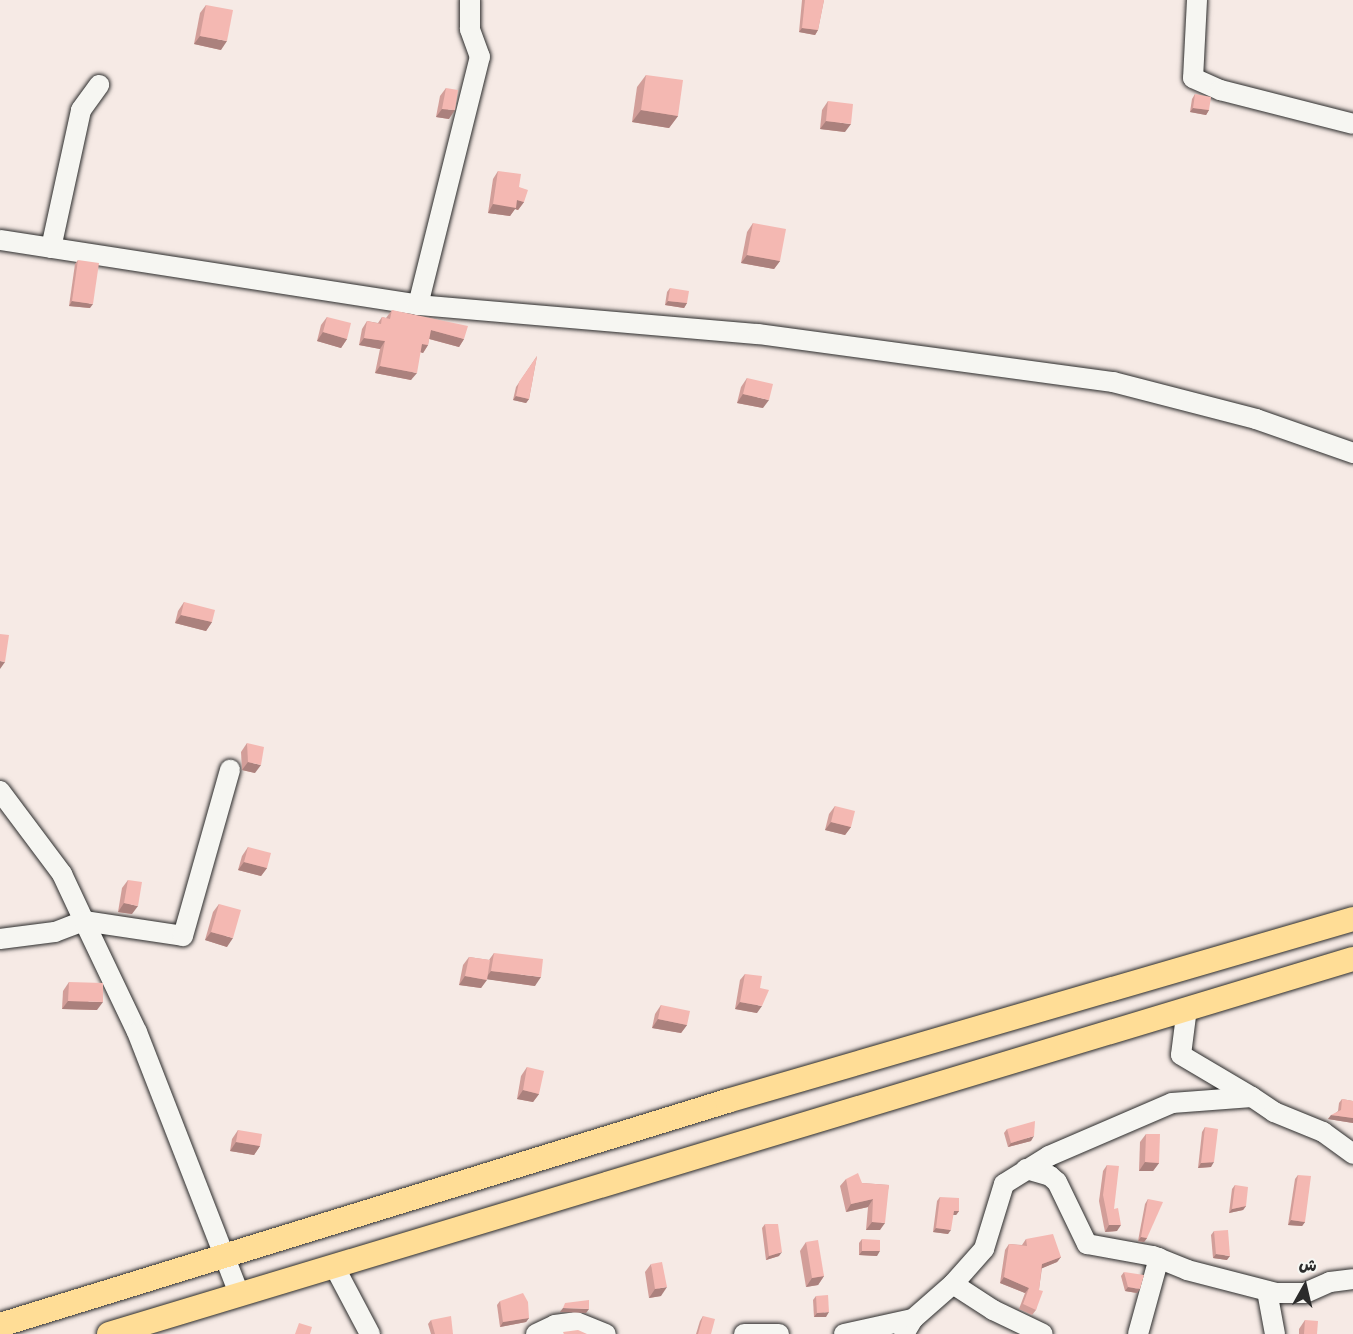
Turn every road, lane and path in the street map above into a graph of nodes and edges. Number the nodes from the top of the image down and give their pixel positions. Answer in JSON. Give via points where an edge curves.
{"nodes":[{"id":1,"x":470,"y":0,"type":"edge"},
{"id":2,"x":1197,"y":0,"type":"edge"},
{"id":3,"x":99,"y":85,"type":"dead end"},
{"id":4,"x":1353,"y":124,"type":"edge"},
{"id":5,"x":0,"y":240,"type":"edge"},
{"id":6,"x":51,"y":248,"type":"junction"},
{"id":7,"x":418,"y":305,"type":"junction"},
{"id":8,"x":1353,"y":453,"type":"edge"},
{"id":9,"x":230,"y":770,"type":"dead end"},
{"id":10,"x":2,"y":798,"type":"edge"},
{"id":11,"x":1353,"y":919,"type":"edge"},
{"id":12,"x":84,"y":921,"type":"junction"},
{"id":13,"x":0,"y":939,"type":"edge"},
{"id":14,"x":1353,"y":959,"type":"edge"},
{"id":15,"x":1187,"y":1008,"type":"junction"},
{"id":16,"x":1252,"y":1097,"type":"junction"},
{"id":17,"x":1353,"y":1155,"type":"edge"},
{"id":18,"x":1026,"y":1169,"type":"junction"},
{"id":19,"x":226,"y":1257,"type":"junction"},
{"id":20,"x":1159,"y":1258,"type":"junction"},
{"id":21,"x":334,"y":1266,"type":"junction"},
{"id":22,"x":1353,"y":1279,"type":"edge"},
{"id":23,"x":954,"y":1284,"type":"junction"},
{"id":24,"x":1267,"y":1291,"type":"junction"},
{"id":25,"x":239,"y":1294,"type":"junction"},
{"id":26,"x":0,"y":1325,"type":"edge"},
{"id":27,"x":908,"y":1327,"type":"edge"},
{"id":28,"x":855,"y":1333,"type":"edge"},
{"id":29,"x":109,"y":1334,"type":"edge"},
{"id":30,"x":370,"y":1334,"type":"edge"},
{"id":31,"x":536,"y":1334,"type":"edge"},
{"id":32,"x":606,"y":1334,"type":"edge"},
{"id":33,"x":744,"y":1334,"type":"edge"},
{"id":34,"x":778,"y":1334,"type":"edge"},
{"id":35,"x":1043,"y":1334,"type":"edge"},
{"id":36,"x":1138,"y":1334,"type":"edge"},
{"id":37,"x":1275,"y":1334,"type":"edge"}],
"edges":[{"from":1,"to":7,"type":"street","via":[[470,29],[480,57]]},
{"from":2,"to":4,"type":"street","via":[[1193,78],[1221,90]]},
{"from":3,"to":6,"type":"street","via":[[81,110]]},
{"from":5,"to":6,"type":"street"},
{"from":6,"to":7,"type":"street"},
{"from":7,"to":8,"type":"street","via":[[758,334],[1113,382],[1256,419]]},
{"from":9,"to":12,"type":"street","via":[[183,936]]},
{"from":10,"to":12,"type":"street","via":[[62,874]]},
{"from":11,"to":19,"type":"main road","via":[[727,1101]]},
{"from":12,"to":13,"type":"street","via":[[55,932]]},
{"from":12,"to":19,"type":"street","via":[[137,1032]]},
{"from":14,"to":15,"type":"main road"},
{"from":15,"to":16,"type":"street","via":[[1181,1054]]},
{"from":15,"to":21,"type":"main road"},
{"from":16,"to":17,"type":"street","via":[[1274,1112],[1323,1132]]},
{"from":16,"to":18,"type":"street","via":[[1172,1103]]},
{"from":18,"to":20,"type":"street","via":[[1057,1182],[1088,1244]]},
{"from":18,"to":23,"type":"street","via":[[1004,1184],[984,1249]]},
{"from":19,"to":25,"type":"street"},
{"from":19,"to":26,"type":"main road"},
{"from":20,"to":24,"type":"street","via":[[1187,1270]]},
{"from":20,"to":36,"type":"street"},
{"from":21,"to":25,"type":"main road"},
{"from":21,"to":30,"type":"street"},
{"from":22,"to":24,"type":"street","via":[[1293,1295]]},
{"from":23,"to":27,"type":"street"},
{"from":23,"to":35,"type":"street","via":[[993,1311]]},
{"from":24,"to":37,"type":"street"},
{"from":25,"to":29,"type":"main road"},
{"from":27,"to":28,"type":"street"},
{"from":31,"to":32,"type":"street","via":[[555,1325],[576,1322]]},
{"from":33,"to":34,"type":"street"}]}
